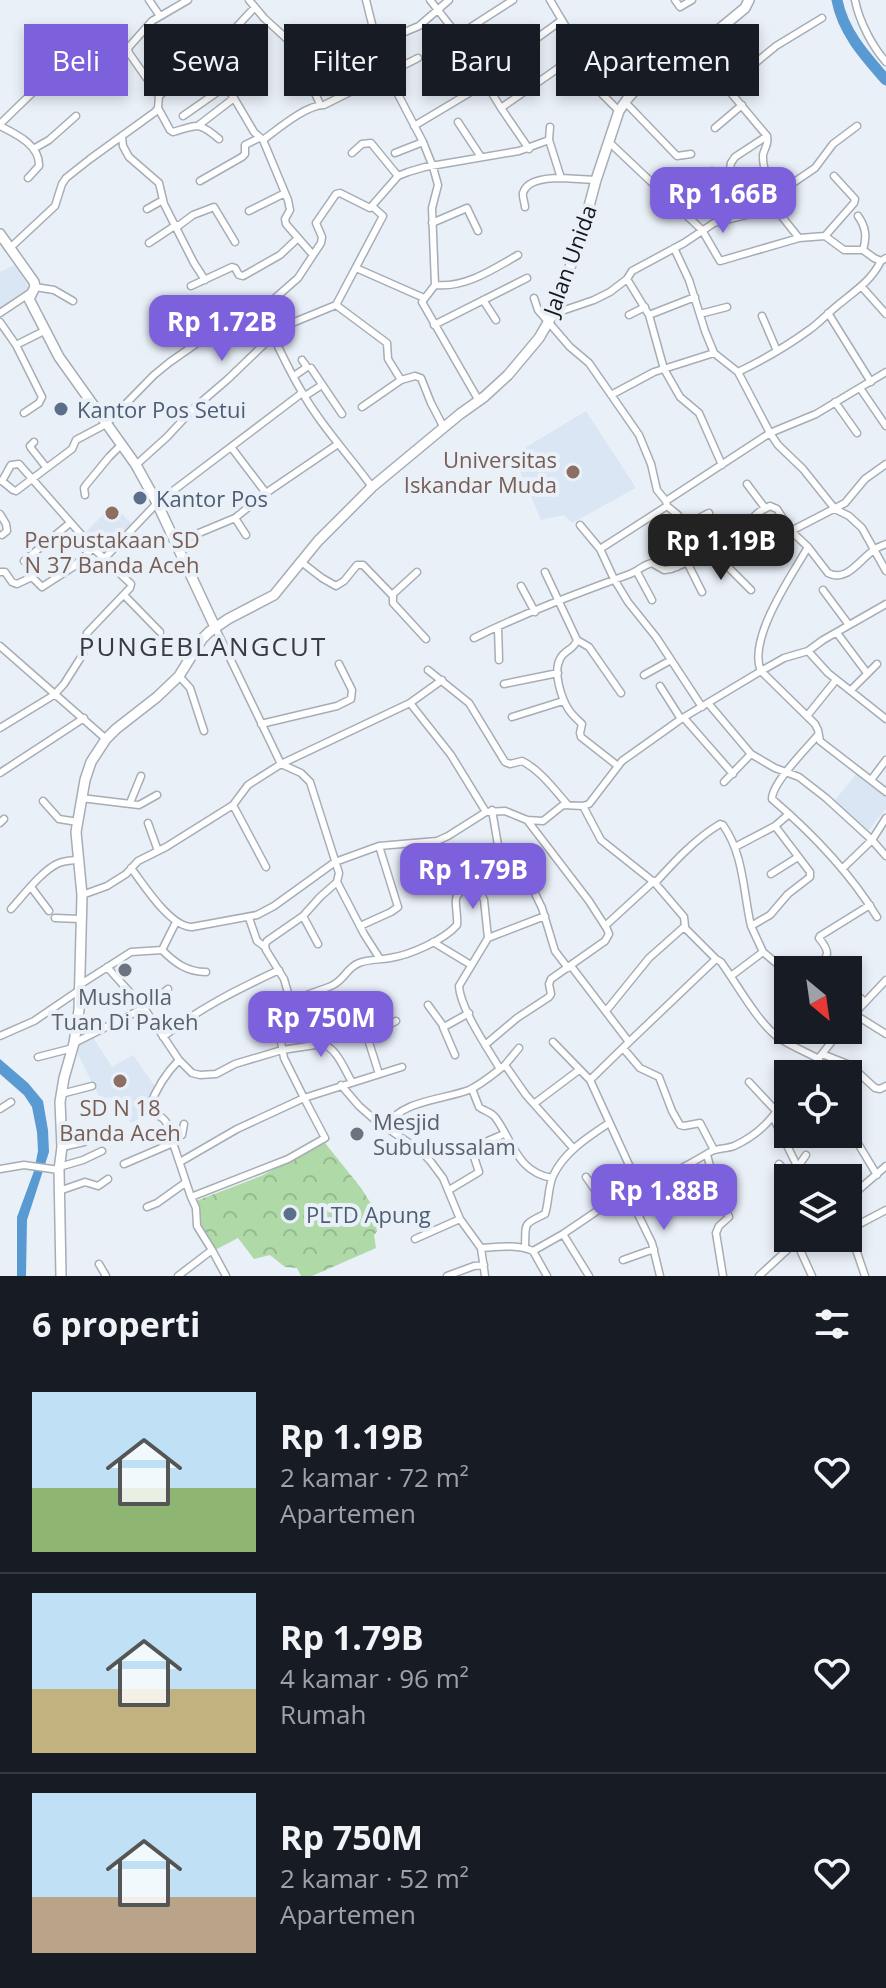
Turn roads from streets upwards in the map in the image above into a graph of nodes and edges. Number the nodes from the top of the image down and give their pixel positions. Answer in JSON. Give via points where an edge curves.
{"nodes":[{"id":1,"x":149,"y":0,"type":"edge"},
{"id":2,"x":188,"y":0,"type":"edge"},
{"id":3,"x":249,"y":0,"type":"edge"},
{"id":4,"x":366,"y":0,"type":"edge"},
{"id":5,"x":430,"y":0,"type":"edge"},
{"id":6,"x":449,"y":0,"type":"edge"},
{"id":7,"x":513,"y":0,"type":"edge"},
{"id":8,"x":550,"y":0,"type":"edge"},
{"id":9,"x":675,"y":0,"type":"edge"},
{"id":10,"x":692,"y":0,"type":"edge"},
{"id":11,"x":737,"y":0,"type":"edge"},
{"id":12,"x":855,"y":0,"type":"edge"},
{"id":13,"x":179,"y":3,"type":"edge"},
{"id":14,"x":747,"y":4,"type":"edge"},
{"id":15,"x":255,"y":7,"type":"junction"},
{"id":16,"x":439,"y":9,"type":"junction"},
{"id":17,"x":160,"y":16,"type":"junction"},
{"id":18,"x":822,"y":18,"type":"dead end"},
{"id":19,"x":562,"y":20,"type":"junction"},
{"id":20,"x":149,"y":24,"type":"edge"},
{"id":21,"x":238,"y":24,"type":"edge"},
{"id":22,"x":371,"y":24,"type":"edge"},
{"id":23,"x":449,"y":24,"type":"edge"},
{"id":24,"x":476,"y":24,"type":"edge"},
{"id":25,"x":564,"y":24,"type":"edge"},
{"id":26,"x":722,"y":24,"type":"edge"},
{"id":27,"x":144,"y":30,"type":"edge"},
{"id":28,"x":406,"y":31,"type":"edge"},
{"id":29,"x":540,"y":36,"type":"edge"},
{"id":30,"x":418,"y":58,"type":"dead end"},
{"id":31,"x":759,"y":60,"type":"edge"},
{"id":32,"x":886,"y":62,"type":"edge"},
{"id":33,"x":406,"y":64,"type":"edge"},
{"id":34,"x":556,"y":70,"type":"edge"},
{"id":35,"x":144,"y":74,"type":"edge"},
{"id":36,"x":29,"y":96,"type":"edge"},
{"id":37,"x":159,"y":96,"type":"edge"},
{"id":38,"x":212,"y":96,"type":"edge"},
{"id":39,"x":342,"y":96,"type":"edge"},
{"id":40,"x":398,"y":96,"type":"edge"},
{"id":41,"x":464,"y":96,"type":"edge"},
{"id":42,"x":494,"y":96,"type":"edge"},
{"id":43,"x":605,"y":96,"type":"edge"},
{"id":44,"x":630,"y":96,"type":"edge"},
{"id":45,"x":734,"y":96,"type":"edge"},
{"id":46,"x":234,"y":98,"type":"joint"},
{"id":47,"x":320,"y":104,"type":"junction"},
{"id":48,"x":742,"y":105,"type":"junction"},
{"id":49,"x":622,"y":107,"type":"junction"},
{"id":50,"x":158,"y":108,"type":"junction"},
{"id":51,"x":501,"y":108,"type":"junction"},
{"id":52,"x":76,"y":116,"type":"dead end"},
{"id":53,"x":183,"y":116,"type":"dead end"},
{"id":54,"x":458,"y":122,"type":"dead end"},
{"id":55,"x":0,"y":125,"type":"edge"},
{"id":56,"x":199,"y":125,"type":"junction"},
{"id":57,"x":414,"y":126,"type":"junction"},
{"id":58,"x":857,"y":126,"type":"dead end"},
{"id":59,"x":550,"y":127,"type":"dead end"},
{"id":60,"x":715,"y":128,"type":"dead end"},
{"id":61,"x":767,"y":136,"type":"junction"},
{"id":62,"x":122,"y":137,"type":"junction"},
{"id":63,"x":219,"y":139,"type":"dead end"},
{"id":64,"x":261,"y":139,"type":"junction"},
{"id":65,"x":549,"y":140,"type":"junction"},
{"id":66,"x":423,"y":142,"type":"junction"},
{"id":67,"x":609,"y":142,"type":"junction"},
{"id":68,"x":35,"y":148,"type":"junction"},
{"id":69,"x":529,"y":149,"type":"junction"},
{"id":70,"x":352,"y":153,"type":"dead end"},
{"id":71,"x":395,"y":153,"type":"dead end"},
{"id":72,"x":691,"y":154,"type":"dead end"},
{"id":73,"x":481,"y":157,"type":"junction"},
{"id":74,"x":433,"y":167,"type":"junction"},
{"id":75,"x":730,"y":169,"type":"dead end"},
{"id":76,"x":712,"y":171,"type":"dead end"},
{"id":77,"x":398,"y":176,"type":"junction"},
{"id":78,"x":834,"y":176,"type":"dead end"},
{"id":79,"x":28,"y":178,"type":"dead end"},
{"id":80,"x":561,"y":178,"type":"junction"},
{"id":81,"x":596,"y":180,"type":"junction"},
{"id":82,"x":200,"y":181,"type":"dead end"},
{"id":83,"x":285,"y":193,"type":"junction"},
{"id":84,"x":771,"y":198,"type":"junction"},
{"id":85,"x":163,"y":200,"type":"junction"},
{"id":86,"x":373,"y":207,"type":"junction"},
{"id":87,"x":525,"y":207,"type":"dead end"},
{"id":88,"x":775,"y":208,"type":"junction"},
{"id":89,"x":147,"y":209,"type":"dead end"},
{"id":90,"x":249,"y":211,"type":"dead end"},
{"id":91,"x":858,"y":216,"type":"dead end"},
{"id":92,"x":728,"y":219,"type":"junction"},
{"id":93,"x":432,"y":223,"type":"junction"},
{"id":94,"x":176,"y":226,"type":"junction"},
{"id":95,"x":702,"y":230,"type":"junction"},
{"id":96,"x":478,"y":231,"type":"dead end"},
{"id":97,"x":0,"y":234,"type":"edge"},
{"id":98,"x":825,"y":236,"type":"junction"},
{"id":99,"x":799,"y":238,"type":"junction"},
{"id":100,"x":297,"y":239,"type":"junction"},
{"id":101,"x":235,"y":242,"type":"dead end"},
{"id":102,"x":149,"y":243,"type":"dead end"},
{"id":103,"x":10,"y":248,"type":"junction"},
{"id":104,"x":674,"y":248,"type":"junction"},
{"id":105,"x":863,"y":250,"type":"junction"},
{"id":106,"x":313,"y":255,"type":"junction"},
{"id":107,"x":518,"y":255,"type":"dead end"},
{"id":108,"x":884,"y":260,"type":"edge"},
{"id":109,"x":356,"y":268,"type":"junction"},
{"id":110,"x":527,"y":278,"type":"dead end"},
{"id":111,"x":627,"y":279,"type":"junction"},
{"id":112,"x":205,"y":280,"type":"junction"},
{"id":113,"x":435,"y":285,"type":"junction"},
{"id":114,"x":191,"y":286,"type":"dead end"},
{"id":115,"x":862,"y":287,"type":"junction"},
{"id":116,"x":33,"y":290,"type":"junction"},
{"id":117,"x":695,"y":297,"type":"junction"},
{"id":118,"x":424,"y":298,"type":"junction"},
{"id":119,"x":534,"y":298,"type":"dead end"},
{"id":120,"x":483,"y":300,"type":"junction"},
{"id":121,"x":73,"y":301,"type":"dead end"},
{"id":122,"x":336,"y":305,"type":"junction"},
{"id":123,"x":645,"y":307,"type":"junction"},
{"id":124,"x":727,"y":307,"type":"dead end"},
{"id":125,"x":0,"y":313,"type":"edge"},
{"id":126,"x":828,"y":313,"type":"junction"},
{"id":127,"x":700,"y":314,"type":"junction"},
{"id":128,"x":886,"y":314,"type":"edge"},
{"id":129,"x":629,"y":315,"type":"dead end"},
{"id":130,"x":649,"y":315,"type":"junction"},
{"id":131,"x":762,"y":316,"type":"dead end"},
{"id":132,"x":550,"y":318,"type":"junction"},
{"id":133,"x":496,"y":320,"type":"dead end"},
{"id":134,"x":0,"y":322,"type":"edge"},
{"id":135,"x":434,"y":325,"type":"junction"},
{"id":136,"x":46,"y":330,"type":"junction"},
{"id":137,"x":273,"y":336,"type":"junction"},
{"id":138,"x":16,"y":345,"type":"junction"},
{"id":139,"x":777,"y":351,"type":"junction"},
{"id":140,"x":714,"y":353,"type":"junction"},
{"id":141,"x":302,"y":360,"type":"dead end"},
{"id":142,"x":311,"y":368,"type":"dead end"},
{"id":143,"x":664,"y":369,"type":"junction"},
{"id":144,"x":738,"y":372,"type":"junction"},
{"id":145,"x":886,"y":372,"type":"edge"},
{"id":146,"x":294,"y":376,"type":"junction"},
{"id":147,"x":401,"y":380,"type":"junction"},
{"id":148,"x":871,"y":382,"type":"junction"},
{"id":149,"x":322,"y":385,"type":"junction"},
{"id":150,"x":860,"y":388,"type":"junction"},
{"id":151,"x":303,"y":395,"type":"junction"},
{"id":152,"x":611,"y":395,"type":"junction"},
{"id":153,"x":479,"y":401,"type":"junction"},
{"id":154,"x":835,"y":402,"type":"junction"},
{"id":155,"x":362,"y":407,"type":"dead end"},
{"id":156,"x":24,"y":413,"type":"dead end"},
{"id":157,"x":342,"y":414,"type":"dead end"},
{"id":158,"x":106,"y":424,"type":"junction"},
{"id":159,"x":886,"y":426,"type":"edge"},
{"id":160,"x":444,"y":428,"type":"junction"},
{"id":161,"x":770,"y":433,"type":"junction"},
{"id":162,"x":857,"y":433,"type":"dead end"},
{"id":163,"x":34,"y":442,"type":"dead end"},
{"id":164,"x":338,"y":444,"type":"junction"},
{"id":165,"x":121,"y":445,"type":"junction"},
{"id":166,"x":231,"y":447,"type":"junction"},
{"id":167,"x":886,"y":464,"type":"edge"},
{"id":168,"x":136,"y":465,"type":"junction"},
{"id":169,"x":722,"y":465,"type":"junction"},
{"id":170,"x":46,"y":467,"type":"junction"},
{"id":171,"x":1,"y":479,"type":"edge"},
{"id":172,"x":31,"y":479,"type":"junction"},
{"id":173,"x":747,"y":484,"type":"dead end"},
{"id":174,"x":372,"y":487,"type":"junction"},
{"id":175,"x":266,"y":493,"type":"junction"},
{"id":176,"x":85,"y":495,"type":"dead end"},
{"id":177,"x":157,"y":503,"type":"junction"},
{"id":178,"x":666,"y":504,"type":"junction"},
{"id":179,"x":765,"y":508,"type":"junction"},
{"id":180,"x":835,"y":509,"type":"junction"},
{"id":181,"x":709,"y":513,"type":"dead end"},
{"id":182,"x":0,"y":514,"type":"edge"},
{"id":183,"x":235,"y":518,"type":"junction"},
{"id":184,"x":70,"y":523,"type":"junction"},
{"id":185,"x":580,"y":525,"type":"dead end"},
{"id":186,"x":685,"y":528,"type":"junction"},
{"id":187,"x":658,"y":531,"type":"dead end"},
{"id":188,"x":791,"y":531,"type":"junction"},
{"id":189,"x":2,"y":535,"type":"edge"},
{"id":190,"x":246,"y":535,"type":"dead end"},
{"id":191,"x":175,"y":543,"type":"junction"},
{"id":192,"x":886,"y":544,"type":"edge"},
{"id":193,"x":808,"y":547,"type":"junction"},
{"id":194,"x":93,"y":548,"type":"junction"},
{"id":195,"x":600,"y":549,"type":"junction"},
{"id":196,"x":874,"y":550,"type":"junction"},
{"id":197,"x":713,"y":552,"type":"junction"},
{"id":198,"x":695,"y":558,"type":"junction"},
{"id":199,"x":104,"y":559,"type":"junction"},
{"id":200,"x":24,"y":561,"type":"dead end"},
{"id":201,"x":300,"y":561,"type":"junction"},
{"id":202,"x":687,"y":562,"type":"junction"},
{"id":203,"x":677,"y":567,"type":"junction"},
{"id":204,"x":886,"y":571,"type":"edge"},
{"id":205,"x":0,"y":572,"type":"edge"},
{"id":206,"x":417,"y":572,"type":"dead end"},
{"id":207,"x":545,"y":572,"type":"dead end"},
{"id":208,"x":637,"y":572,"type":"junction"},
{"id":209,"x":614,"y":579,"type":"junction"},
{"id":210,"x":521,"y":586,"type":"dead end"},
{"id":211,"x":751,"y":590,"type":"dead end"},
{"id":212,"x":823,"y":590,"type":"dead end"},
{"id":213,"x":702,"y":592,"type":"dead end"},
{"id":214,"x":124,"y":595,"type":"junction"},
{"id":215,"x":393,"y":595,"type":"junction"},
{"id":216,"x":652,"y":600,"type":"dead end"},
{"id":217,"x":560,"y":601,"type":"junction"},
{"id":218,"x":886,"y":604,"type":"edge"},
{"id":219,"x":535,"y":612,"type":"junction"},
{"id":220,"x":849,"y":625,"type":"junction"},
{"id":221,"x":215,"y":627,"type":"junction"},
{"id":222,"x":498,"y":627,"type":"junction"},
{"id":223,"x":160,"y":632,"type":"dead end"},
{"id":224,"x":837,"y":633,"type":"junction"},
{"id":225,"x":474,"y":638,"type":"dead end"},
{"id":226,"x":426,"y":639,"type":"dead end"},
{"id":227,"x":577,"y":640,"type":"junction"},
{"id":228,"x":0,"y":646,"type":"edge"},
{"id":229,"x":808,"y":651,"type":"junction"},
{"id":230,"x":499,"y":660,"type":"dead end"},
{"id":231,"x":671,"y":660,"type":"junction"},
{"id":232,"x":339,"y":664,"type":"dead end"},
{"id":233,"x":877,"y":664,"type":"dead end"},
{"id":234,"x":428,"y":670,"type":"dead end"},
{"id":235,"x":761,"y":671,"type":"junction"},
{"id":236,"x":558,"y":673,"type":"junction"},
{"id":237,"x":867,"y":673,"type":"junction"},
{"id":238,"x":644,"y":675,"type":"dead end"},
{"id":239,"x":179,"y":676,"type":"junction"},
{"id":240,"x":442,"y":680,"type":"junction"},
{"id":241,"x":836,"y":680,"type":"junction"},
{"id":242,"x":504,"y":684,"type":"dead end"},
{"id":243,"x":660,"y":686,"type":"dead end"},
{"id":244,"x":851,"y":690,"type":"junction"},
{"id":245,"x":621,"y":693,"type":"dead end"},
{"id":246,"x":54,"y":695,"type":"junction"},
{"id":247,"x":563,"y":701,"type":"junction"},
{"id":248,"x":410,"y":703,"type":"junction"},
{"id":249,"x":705,"y":705,"type":"junction"},
{"id":250,"x":807,"y":716,"type":"junction"},
{"id":251,"x":512,"y":717,"type":"dead end"},
{"id":252,"x":84,"y":718,"type":"junction"},
{"id":253,"x":683,"y":719,"type":"junction"},
{"id":254,"x":886,"y":719,"type":"edge"},
{"id":255,"x":261,"y":724,"type":"junction"},
{"id":256,"x":0,"y":728,"type":"edge"},
{"id":257,"x":204,"y":731,"type":"dead end"},
{"id":258,"x":818,"y":735,"type":"junction"},
{"id":259,"x":106,"y":739,"type":"junction"},
{"id":260,"x":751,"y":754,"type":"junction"},
{"id":261,"x":886,"y":760,"type":"edge"},
{"id":262,"x":281,"y":764,"type":"junction"},
{"id":263,"x":618,"y":766,"type":"junction"},
{"id":264,"x":787,"y":771,"type":"junction"},
{"id":265,"x":0,"y":773,"type":"edge"},
{"id":266,"x":733,"y":774,"type":"junction"},
{"id":267,"x":141,"y":776,"type":"dead end"},
{"id":268,"x":871,"y":780,"type":"junction"},
{"id":269,"x":724,"y":782,"type":"dead end"},
{"id":270,"x":886,"y":792,"type":"edge"},
{"id":271,"x":157,"y":795,"type":"dead end"},
{"id":272,"x":81,"y":798,"type":"junction"},
{"id":273,"x":43,"y":801,"type":"dead end"},
{"id":274,"x":130,"y":803,"type":"junction"},
{"id":275,"x":567,"y":804,"type":"junction"},
{"id":276,"x":233,"y":805,"type":"junction"},
{"id":277,"x":583,"y":806,"type":"junction"},
{"id":278,"x":489,"y":811,"type":"junction"},
{"id":279,"x":789,"y":814,"type":"junction"},
{"id":280,"x":886,"y":818,"type":"edge"},
{"id":281,"x":527,"y":820,"type":"junction"},
{"id":282,"x":78,"y":822,"type":"junction"},
{"id":283,"x":148,"y":823,"type":"dead end"},
{"id":284,"x":775,"y":826,"type":"junction"},
{"id":285,"x":872,"y":840,"type":"junction"},
{"id":286,"x":379,"y":846,"type":"junction"},
{"id":287,"x":735,"y":847,"type":"junction"},
{"id":288,"x":158,"y":851,"type":"junction"},
{"id":289,"x":499,"y":851,"type":"junction"},
{"id":290,"x":886,"y":856,"type":"edge"},
{"id":291,"x":798,"y":857,"type":"junction"},
{"id":292,"x":79,"y":860,"type":"junction"},
{"id":293,"x":335,"y":862,"type":"junction"},
{"id":294,"x":266,"y":867,"type":"dead end"},
{"id":295,"x":131,"y":868,"type":"junction"},
{"id":296,"x":843,"y":868,"type":"junction"},
{"id":297,"x":771,"y":874,"type":"dead end"},
{"id":298,"x":474,"y":880,"type":"junction"},
{"id":299,"x":337,"y":882,"type":"junction"},
{"id":300,"x":655,"y":882,"type":"junction"},
{"id":301,"x":31,"y":887,"type":"junction"},
{"id":302,"x":82,"y":895,"type":"junction"},
{"id":303,"x":870,"y":905,"type":"junction"},
{"id":304,"x":11,"y":909,"type":"dead end"},
{"id":305,"x":49,"y":911,"type":"dead end"},
{"id":306,"x":303,"y":916,"type":"junction"},
{"id":307,"x":545,"y":916,"type":"junction"},
{"id":308,"x":877,"y":917,"type":"dead end"},
{"id":309,"x":55,"y":918,"type":"dead end"},
{"id":310,"x":249,"y":918,"type":"junction"},
{"id":311,"x":80,"y":919,"type":"junction"},
{"id":312,"x":176,"y":922,"type":"junction"},
{"id":313,"x":360,"y":926,"type":"junction"},
{"id":314,"x":605,"y":926,"type":"junction"},
{"id":315,"x":751,"y":926,"type":"junction"},
{"id":316,"x":684,"y":927,"type":"junction"},
{"id":317,"x":488,"y":938,"type":"junction"},
{"id":318,"x":433,"y":942,"type":"junction"},
{"id":319,"x":318,"y":944,"type":"dead end"},
{"id":320,"x":265,"y":947,"type":"junction"},
{"id":321,"x":162,"y":950,"type":"junction"},
{"id":322,"x":763,"y":952,"type":"junction"},
{"id":323,"x":827,"y":956,"type":"edge"},
{"id":324,"x":380,"y":959,"type":"junction"},
{"id":325,"x":716,"y":959,"type":"junction"},
{"id":326,"x":774,"y":961,"type":"edge"},
{"id":327,"x":471,"y":965,"type":"junction"},
{"id":328,"x":107,"y":967,"type":"junction"},
{"id":329,"x":570,"y":967,"type":"junction"},
{"id":330,"x":279,"y":970,"type":"junction"},
{"id":331,"x":206,"y":972,"type":"dead end"},
{"id":332,"x":731,"y":976,"type":"junction"},
{"id":333,"x":886,"y":980,"type":"edge"},
{"id":334,"x":81,"y":987,"type":"junction"},
{"id":335,"x":168,"y":989,"type":"dead end"},
{"id":336,"x":862,"y":999,"type":"edge"},
{"id":337,"x":865,"y":1002,"type":"junction"},
{"id":338,"x":291,"y":1003,"type":"junction"},
{"id":339,"x":428,"y":1005,"type":"dead end"},
{"id":340,"x":862,"y":1005,"type":"edge"},
{"id":341,"x":144,"y":1008,"type":"junction"},
{"id":342,"x":606,"y":1011,"type":"junction"},
{"id":343,"x":469,"y":1013,"type":"junction"},
{"id":344,"x":396,"y":1021,"type":"dead end"},
{"id":345,"x":862,"y":1023,"type":"edge"},
{"id":346,"x":443,"y":1027,"type":"junction"},
{"id":347,"x":774,"y":1032,"type":"edge"},
{"id":348,"x":886,"y":1034,"type":"edge"},
{"id":349,"x":0,"y":1036,"type":"edge"},
{"id":350,"x":163,"y":1037,"type":"junction"},
{"id":351,"x":553,"y":1042,"type":"dead end"},
{"id":352,"x":793,"y":1044,"type":"edge"},
{"id":353,"x":830,"y":1044,"type":"edge"},
{"id":354,"x":485,"y":1045,"type":"junction"},
{"id":355,"x":626,"y":1045,"type":"junction"},
{"id":356,"x":74,"y":1046,"type":"junction"},
{"id":357,"x":519,"y":1048,"type":"dead end"},
{"id":358,"x":282,"y":1050,"type":"junction"},
{"id":359,"x":455,"y":1055,"type":"dead end"},
{"id":360,"x":38,"y":1057,"type":"dead end"},
{"id":361,"x":820,"y":1057,"type":"junction"},
{"id":362,"x":179,"y":1060,"type":"junction"},
{"id":363,"x":818,"y":1060,"type":"edge"},
{"id":364,"x":402,"y":1067,"type":"dead end"},
{"id":365,"x":503,"y":1067,"type":"junction"},
{"id":366,"x":579,"y":1070,"type":"junction"},
{"id":367,"x":379,"y":1074,"type":"junction"},
{"id":368,"x":590,"y":1080,"type":"junction"},
{"id":369,"x":352,"y":1082,"type":"junction"},
{"id":370,"x":749,"y":1082,"type":"dead end"},
{"id":371,"x":341,"y":1085,"type":"junction"},
{"id":372,"x":92,"y":1086,"type":"dead end"},
{"id":373,"x":886,"y":1086,"type":"edge"},
{"id":374,"x":472,"y":1089,"type":"junction"},
{"id":375,"x":61,"y":1094,"type":"junction"},
{"id":376,"x":304,"y":1098,"type":"junction"},
{"id":377,"x":11,"y":1102,"type":"dead end"},
{"id":378,"x":535,"y":1103,"type":"junction"},
{"id":379,"x":0,"y":1109,"type":"edge"},
{"id":380,"x":774,"y":1113,"type":"edge"},
{"id":381,"x":774,"y":1115,"type":"edge"},
{"id":382,"x":609,"y":1123,"type":"junction"},
{"id":383,"x":184,"y":1124,"type":"dead end"},
{"id":384,"x":385,"y":1127,"type":"junction"},
{"id":385,"x":504,"y":1134,"type":"junction"},
{"id":386,"x":172,"y":1141,"type":"junction"},
{"id":387,"x":84,"y":1142,"type":"dead end"},
{"id":388,"x":62,"y":1147,"type":"junction"},
{"id":389,"x":861,"y":1148,"type":"edge"},
{"id":390,"x":574,"y":1149,"type":"junction"},
{"id":391,"x":714,"y":1150,"type":"junction"},
{"id":392,"x":102,"y":1151,"type":"dead end"},
{"id":393,"x":707,"y":1155,"type":"junction"},
{"id":394,"x":806,"y":1155,"type":"dead end"},
{"id":395,"x":180,"y":1162,"type":"junction"},
{"id":396,"x":124,"y":1164,"type":"dead end"},
{"id":397,"x":800,"y":1164,"type":"edge"},
{"id":398,"x":886,"y":1166,"type":"edge"},
{"id":399,"x":0,"y":1169,"type":"edge"},
{"id":400,"x":59,"y":1169,"type":"junction"},
{"id":401,"x":877,"y":1175,"type":"junction"},
{"id":402,"x":586,"y":1177,"type":"dead end"},
{"id":403,"x":552,"y":1178,"type":"junction"},
{"id":404,"x":663,"y":1178,"type":"junction"},
{"id":405,"x":108,"y":1179,"type":"dead end"},
{"id":406,"x":185,"y":1183,"type":"junction"},
{"id":407,"x":636,"y":1183,"type":"junction"},
{"id":408,"x":862,"y":1187,"type":"edge"},
{"id":409,"x":449,"y":1190,"type":"junction"},
{"id":410,"x":59,"y":1191,"type":"junction"},
{"id":411,"x":191,"y":1197,"type":"junction"},
{"id":412,"x":632,"y":1202,"type":"junction"},
{"id":413,"x":147,"y":1207,"type":"dead end"},
{"id":414,"x":607,"y":1207,"type":"junction"},
{"id":415,"x":676,"y":1210,"type":"dead end"},
{"id":416,"x":886,"y":1210,"type":"edge"},
{"id":417,"x":460,"y":1219,"type":"junction"},
{"id":418,"x":862,"y":1223,"type":"edge"},
{"id":419,"x":563,"y":1234,"type":"junction"},
{"id":420,"x":415,"y":1239,"type":"dead end"},
{"id":421,"x":481,"y":1248,"type":"junction"},
{"id":422,"x":529,"y":1249,"type":"junction"},
{"id":423,"x":654,"y":1249,"type":"junction"},
{"id":424,"x":212,"y":1250,"type":"junction"},
{"id":425,"x":785,"y":1252,"type":"edge"},
{"id":426,"x":804,"y":1252,"type":"edge"},
{"id":427,"x":856,"y":1252,"type":"edge"},
{"id":428,"x":623,"y":1260,"type":"dead end"},
{"id":429,"x":99,"y":1264,"type":"dead end"},
{"id":430,"x":484,"y":1265,"type":"junction"},
{"id":431,"x":61,"y":1276,"type":"edge"},
{"id":432,"x":106,"y":1276,"type":"edge"},
{"id":433,"x":178,"y":1276,"type":"edge"},
{"id":434,"x":226,"y":1276,"type":"edge"},
{"id":435,"x":447,"y":1276,"type":"edge"},
{"id":436,"x":485,"y":1276,"type":"edge"},
{"id":437,"x":547,"y":1276,"type":"edge"},
{"id":438,"x":589,"y":1276,"type":"edge"},
{"id":439,"x":660,"y":1276,"type":"edge"},
{"id":440,"x":723,"y":1276,"type":"edge"},
{"id":441,"x":759,"y":1276,"type":"edge"},
{"id":442,"x":812,"y":1276,"type":"edge"},
{"id":443,"x":865,"y":1276,"type":"edge"}],
"edges":[{"from":1,"to":17,"type":"street"},
{"from":2,"to":13,"type":"street"},
{"from":3,"to":15,"type":"street"},
{"from":4,"to":22,"type":"street"},
{"from":5,"to":16,"type":"street"},
{"from":6,"to":16,"type":"street"},
{"from":7,"to":24,"type":"street"},
{"from":8,"to":19,"type":"street"},
{"from":9,"to":10,"type":"street","via":[[680,7]]},
{"from":11,"to":14,"type":"street"},
{"from":12,"to":32,"type":"street"},
{"from":13,"to":17,"type":"street"},
{"from":14,"to":26,"type":"street","name":"Jalan Unida"},
{"from":15,"to":21,"type":"street"},
{"from":15,"to":47,"type":"street","via":[[287,39]]},
{"from":16,"to":23,"type":"street"},
{"from":16,"to":28,"type":"street"},
{"from":17,"to":20,"type":"street"},
{"from":18,"to":31,"type":"street"},
{"from":19,"to":25,"type":"street"},
{"from":19,"to":29,"type":"street"},
{"from":27,"to":35,"type":"street","via":[[128,51]]},
{"from":30,"to":33,"type":"street"},
{"from":34,"to":51,"type":"street"},
{"from":36,"to":55,"type":"street"},
{"from":37,"to":50,"type":"street"},
{"from":38,"to":53,"type":"street"},
{"from":39,"to":47,"type":"street"},
{"from":40,"to":57,"type":"street"},
{"from":41,"to":57,"type":"street"},
{"from":42,"to":51,"type":"street"},
{"from":43,"to":49,"type":"street"},
{"from":44,"to":49,"type":"street","name":"Jalan Unida"},
{"from":45,"to":48,"type":"street"},
{"from":46,"to":56,"type":"street"},
{"from":46,"to":64,"type":"street"},
{"from":47,"to":64,"type":"street"},
{"from":48,"to":60,"type":"street"},
{"from":48,"to":61,"type":"street"},
{"from":49,"to":67,"type":"street","name":"Jalan Unida"},
{"from":49,"to":72,"type":"street","via":[[677,156]]},
{"from":50,"to":56,"type":"street","via":[[173,132]]},
{"from":50,"to":62,"type":"street"},
{"from":51,"to":69,"type":"street"},
{"from":52,"to":68,"type":"street"},
{"from":54,"to":73,"type":"street"},
{"from":55,"to":68,"type":"street"},
{"from":56,"to":63,"type":"street"},
{"from":57,"to":66,"type":"street"},
{"from":58,"to":84,"type":"street","via":[[833,144],[815,168]]},
{"from":59,"to":65,"type":"street"},
{"from":61,"to":75,"type":"street","via":[[735,157]]},
{"from":61,"to":84,"type":"street","via":[[763,154]]},
{"from":62,"to":85,"type":"street","via":[[129,157],[159,183]]},
{"from":62,"to":103,"type":"street","via":[[66,178],[55,206]]},
{"from":64,"to":82,"type":"street","via":[[245,145],[242,157]]},
{"from":64,"to":83,"type":"street"},
{"from":65,"to":69,"type":"street"},
{"from":65,"to":80,"type":"street"},
{"from":66,"to":71,"type":"street"},
{"from":66,"to":74,"type":"street"},
{"from":67,"to":81,"type":"street","name":"Jalan Unida"},
{"from":67,"to":95,"type":"street"},
{"from":68,"to":79,"type":"street","via":[[39,166]]},
{"from":69,"to":73,"type":"street"},
{"from":70,"to":77,"type":"street","via":[[371,143]]},
{"from":73,"to":74,"type":"street"},
{"from":74,"to":77,"type":"street"},
{"from":74,"to":93,"type":"street","via":[[438,185]]},
{"from":76,"to":92,"type":"street"},
{"from":77,"to":86,"type":"street"},
{"from":78,"to":98,"type":"street","via":[[855,199]]},
{"from":80,"to":81,"type":"street"},
{"from":80,"to":87,"type":"street","via":[[527,187]]},
{"from":81,"to":132,"type":"street","name":"Jalan Unida"},
{"from":83,"to":90,"type":"street"},
{"from":83,"to":100,"type":"street","via":[[290,207],[285,221]]},
{"from":84,"to":88,"type":"street"},
{"from":85,"to":89,"type":"street"},
{"from":85,"to":94,"type":"street"},
{"from":86,"to":106,"type":"street","via":[[336,194],[316,223],[322,240]]},
{"from":86,"to":109,"type":"street","via":[[383,216]]},
{"from":88,"to":92,"type":"street"},
{"from":88,"to":99,"type":"street"},
{"from":91,"to":105,"type":"street","via":[[865,226]]},
{"from":92,"to":95,"type":"street"},
{"from":93,"to":96,"type":"street","via":[[467,208]]},
{"from":93,"to":113,"type":"street"},
{"from":94,"to":101,"type":"street","via":[[214,207]]},
{"from":94,"to":102,"type":"street"},
{"from":94,"to":112,"type":"street"},
{"from":95,"to":99,"type":"street","via":[[720,261]]},
{"from":95,"to":104,"type":"street"},
{"from":97,"to":103,"type":"street"},
{"from":98,"to":99,"type":"street"},
{"from":98,"to":105,"type":"street","via":[[844,250]]},
{"from":100,"to":106,"type":"street"},
{"from":100,"to":112,"type":"street","via":[[243,276],[234,267]]},
{"from":103,"to":116,"type":"street","via":[[32,279]]},
{"from":104,"to":111,"type":"street"},
{"from":104,"to":117,"type":"street"},
{"from":105,"to":108,"type":"street"},
{"from":106,"to":158,"type":"street","via":[[298,278],[274,299],[170,362]]},
{"from":107,"to":113,"type":"street","via":[[472,279]]},
{"from":108,"to":115,"type":"street"},
{"from":109,"to":118,"type":"street"},
{"from":109,"to":122,"type":"street"},
{"from":110,"to":120,"type":"street"},
{"from":111,"to":123,"type":"street"},
{"from":111,"to":132,"type":"street"},
{"from":112,"to":114,"type":"street"},
{"from":113,"to":118,"type":"street"},
{"from":115,"to":126,"type":"street"},
{"from":115,"to":128,"type":"street"},
{"from":116,"to":121,"type":"street","via":[[54,290]]},
{"from":116,"to":125,"type":"street"},
{"from":116,"to":136,"type":"street","via":[[29,299]]},
{"from":117,"to":127,"type":"street"},
{"from":117,"to":130,"type":"street"},
{"from":118,"to":135,"type":"street"},
{"from":119,"to":132,"type":"street","via":[[538,310]]},
{"from":120,"to":133,"type":"street"},
{"from":120,"to":135,"type":"street"},
{"from":122,"to":137,"type":"street"},
{"from":122,"to":147,"type":"street","via":[[387,343],[388,359]]},
{"from":123,"to":129,"type":"street"},
{"from":123,"to":130,"type":"street"},
{"from":124,"to":127,"type":"street"},
{"from":126,"to":139,"type":"street"},
{"from":126,"to":148,"type":"street"},
{"from":127,"to":140,"type":"street"},
{"from":130,"to":143,"type":"street"},
{"from":131,"to":139,"type":"street"},
{"from":132,"to":152,"type":"street"},
{"from":132,"to":153,"type":"street","name":"Jalan Unida","via":[[508,375]]},
{"from":134,"to":138,"type":"street"},
{"from":135,"to":153,"type":"street"},
{"from":136,"to":138,"type":"street"},
{"from":136,"to":158,"type":"street"},
{"from":137,"to":146,"type":"street"},
{"from":137,"to":168,"type":"street"},
{"from":138,"to":156,"type":"street","via":[[42,397]]},
{"from":139,"to":144,"type":"street"},
{"from":140,"to":143,"type":"street"},
{"from":140,"to":144,"type":"street"},
{"from":141,"to":146,"type":"street","via":[[307,367]]},
{"from":142,"to":149,"type":"street"},
{"from":143,"to":152,"type":"street"},
{"from":143,"to":169,"type":"street","via":[[680,397],[699,413]]},
{"from":144,"to":161,"type":"street"},
{"from":145,"to":148,"type":"street"},
{"from":146,"to":151,"type":"street"},
{"from":147,"to":155,"type":"street"},
{"from":147,"to":160,"type":"street","via":[[421,378]]},
{"from":148,"to":150,"type":"street"},
{"from":149,"to":151,"type":"street"},
{"from":149,"to":157,"type":"street"},
{"from":150,"to":154,"type":"street"},
{"from":150,"to":159,"type":"street"},
{"from":151,"to":164,"type":"street"},
{"from":151,"to":166,"type":"street"},
{"from":152,"to":178,"type":"street","via":[[643,443]]},
{"from":153,"to":160,"type":"street","name":"Jalan Unida"},
{"from":154,"to":161,"type":"street"},
{"from":154,"to":162,"type":"street"},
{"from":158,"to":165,"type":"street"},
{"from":158,"to":170,"type":"street","via":[[76,440],[72,449]]},
{"from":160,"to":174,"type":"street","name":"Jalan Unida"},
{"from":161,"to":169,"type":"street"},
{"from":161,"to":180,"type":"street"},
{"from":163,"to":170,"type":"street","via":[[31,448]]},
{"from":164,"to":174,"type":"street"},
{"from":164,"to":175,"type":"street"},
{"from":165,"to":168,"type":"street"},
{"from":165,"to":176,"type":"street","via":[[86,485]]},
{"from":166,"to":175,"type":"street"},
{"from":166,"to":177,"type":"street"},
{"from":167,"to":180,"type":"street"},
{"from":168,"to":177,"type":"street"},
{"from":169,"to":178,"type":"street"},
{"from":170,"to":172,"type":"street"},
{"from":171,"to":172,"type":"street","via":[[14,491]]},
{"from":171,"to":172,"type":"street","via":[[16,463]]},
{"from":172,"to":184,"type":"street"},
{"from":173,"to":179,"type":"street"},
{"from":174,"to":201,"type":"street","name":"Jalan Unida"},
{"from":175,"to":183,"type":"street"},
{"from":177,"to":191,"type":"street"},
{"from":177,"to":199,"type":"street"},
{"from":178,"to":186,"type":"street"},
{"from":178,"to":195,"type":"street"},
{"from":179,"to":188,"type":"street","via":[[777,509]]},
{"from":179,"to":197,"type":"street"},
{"from":180,"to":188,"type":"street"},
{"from":180,"to":196,"type":"street","via":[[856,522]]},
{"from":181,"to":186,"type":"street"},
{"from":182,"to":189,"type":"street","via":[[8,528]]},
{"from":183,"to":190,"type":"street"},
{"from":183,"to":191,"type":"street"},
{"from":184,"to":194,"type":"street"},
{"from":184,"to":200,"type":"street"},
{"from":185,"to":195,"type":"street"},
{"from":186,"to":198,"type":"street"},
{"from":187,"to":203,"type":"street"},
{"from":188,"to":193,"type":"street"},
{"from":191,"to":221,"type":"street"},
{"from":192,"to":196,"type":"street"},
{"from":193,"to":196,"type":"street","via":[[835,576]]},
{"from":193,"to":235,"type":"street","via":[[762,634],[757,656]]},
{"from":194,"to":199,"type":"street"},
{"from":194,"to":205,"type":"street","via":[[42,587],[32,577],[17,584]]},
{"from":195,"to":209,"type":"street"},
{"from":196,"to":204,"type":"street"},
{"from":197,"to":198,"type":"street"},
{"from":197,"to":211,"type":"street"},
{"from":198,"to":202,"type":"street"},
{"from":199,"to":214,"type":"street","via":[[131,584]]},
{"from":201,"to":215,"type":"street","via":[[336,586],[361,564]]},
{"from":201,"to":221,"type":"street","name":"Jalan Unida","via":[[274,595]]},
{"from":202,"to":203,"type":"street"},
{"from":202,"to":213,"type":"street"},
{"from":203,"to":208,"type":"street","via":[[664,570],[649,563]]},
{"from":206,"to":215,"type":"street"},
{"from":207,"to":217,"type":"street"},
{"from":208,"to":209,"type":"street"},
{"from":208,"to":216,"type":"street"},
{"from":209,"to":217,"type":"street"},
{"from":209,"to":231,"type":"street"},
{"from":210,"to":219,"type":"street"},
{"from":212,"to":220,"type":"street"},
{"from":214,"to":223,"type":"street"},
{"from":214,"to":246,"type":"street","via":[[86,636],[83,654]]},
{"from":215,"to":226,"type":"street","via":[[393,603]]},
{"from":217,"to":219,"type":"street"},
{"from":217,"to":227,"type":"street"},
{"from":218,"to":220,"type":"street"},
{"from":219,"to":222,"type":"street"},
{"from":220,"to":224,"type":"street"},
{"from":221,"to":239,"type":"street"},
{"from":221,"to":255,"type":"street"},
{"from":222,"to":225,"type":"street"},
{"from":222,"to":230,"type":"street"},
{"from":224,"to":229,"type":"street"},
{"from":224,"to":237,"type":"street"},
{"from":227,"to":236,"type":"street","via":[[559,660]]},
{"from":227,"to":245,"type":"street","via":[[589,647]]},
{"from":228,"to":246,"type":"street"},
{"from":229,"to":235,"type":"street"},
{"from":229,"to":241,"type":"street"},
{"from":231,"to":238,"type":"street"},
{"from":231,"to":249,"type":"street"},
{"from":232,"to":255,"type":"street","via":[[351,699]]},
{"from":233,"to":237,"type":"street"},
{"from":234,"to":240,"type":"street"},
{"from":235,"to":249,"type":"street"},
{"from":235,"to":250,"type":"street"},
{"from":236,"to":242,"type":"street"},
{"from":236,"to":247,"type":"street"},
{"from":237,"to":244,"type":"street"},
{"from":239,"to":257,"type":"street","via":[[190,688]]},
{"from":239,"to":259,"type":"street"},
{"from":240,"to":248,"type":"street"},
{"from":240,"to":275,"type":"street","via":[[469,703],[505,762],[527,764]]},
{"from":241,"to":244,"type":"street"},
{"from":241,"to":250,"type":"street"},
{"from":243,"to":253,"type":"street"},
{"from":244,"to":254,"type":"street"},
{"from":246,"to":252,"type":"street"},
{"from":246,"to":256,"type":"street"},
{"from":247,"to":251,"type":"street"},
{"from":247,"to":263,"type":"street","via":[[581,723],[582,739]]},
{"from":248,"to":262,"type":"street"},
{"from":248,"to":278,"type":"street"},
{"from":249,"to":253,"type":"street"},
{"from":249,"to":260,"type":"street"},
{"from":250,"to":258,"type":"street"},
{"from":252,"to":259,"type":"street"},
{"from":252,"to":265,"type":"street"},
{"from":253,"to":263,"type":"street"},
{"from":253,"to":266,"type":"street"},
{"from":255,"to":262,"type":"street"},
{"from":258,"to":264,"type":"street"},
{"from":258,"to":268,"type":"street"},
{"from":259,"to":272,"type":"street","via":[[91,762]]},
{"from":260,"to":264,"type":"street"},
{"from":260,"to":266,"type":"street"},
{"from":261,"to":268,"type":"street"},
{"from":262,"to":276,"type":"street","via":[[248,785]]},
{"from":262,"to":293,"type":"street","via":[[310,782]]},
{"from":263,"to":277,"type":"street"},
{"from":264,"to":279,"type":"street","via":[[771,795]]},
{"from":264,"to":285,"type":"street"},
{"from":266,"to":269,"type":"street"},
{"from":267,"to":274,"type":"street"},
{"from":268,"to":270,"type":"street"},
{"from":271,"to":274,"type":"street","via":[[139,805]]},
{"from":272,"to":274,"type":"street"},
{"from":272,"to":282,"type":"street"},
{"from":273,"to":282,"type":"street","via":[[59,819]]},
{"from":275,"to":277,"type":"street"},
{"from":275,"to":281,"type":"street","via":[[543,821]]},
{"from":276,"to":288,"type":"street"},
{"from":276,"to":294,"type":"street"},
{"from":277,"to":300,"type":"street","via":[[601,840]]},
{"from":278,"to":281,"type":"street"},
{"from":278,"to":286,"type":"street","via":[[437,841]]},
{"from":278,"to":289,"type":"street"},
{"from":279,"to":284,"type":"street"},
{"from":279,"to":296,"type":"street"},
{"from":280,"to":285,"type":"street"},
{"from":281,"to":314,"type":"street"},
{"from":282,"to":292,"type":"street"},
{"from":283,"to":288,"type":"street"},
{"from":284,"to":287,"type":"street"},
{"from":284,"to":291,"type":"street"},
{"from":285,"to":290,"type":"street"},
{"from":285,"to":296,"type":"street"},
{"from":286,"to":293,"type":"street"},
{"from":286,"to":313,"type":"street","via":[[398,907]]},
{"from":287,"to":300,"type":"street","via":[[719,825]]},
{"from":287,"to":315,"type":"street"},
{"from":288,"to":295,"type":"street"},
{"from":289,"to":298,"type":"street","via":[[478,866]]},
{"from":289,"to":307,"type":"street","via":[[515,852]]},
{"from":291,"to":297,"type":"street"},
{"from":291,"to":315,"type":"street","via":[[810,877]]},
{"from":292,"to":301,"type":"street","via":[[59,863]]},
{"from":292,"to":302,"type":"street"},
{"from":293,"to":299,"type":"street"},
{"from":293,"to":310,"type":"street"},
{"from":295,"to":302,"type":"street","via":[[120,879]]},
{"from":295,"to":312,"type":"street"},
{"from":296,"to":303,"type":"street"},
{"from":298,"to":317,"type":"street","via":[[484,900]]},
{"from":298,"to":318,"type":"street","via":[[456,897],[455,928]]},
{"from":299,"to":306,"type":"street"},
{"from":299,"to":313,"type":"street"},
{"from":300,"to":314,"type":"street"},
{"from":300,"to":316,"type":"street","via":[[684,917]]},
{"from":301,"to":304,"type":"street"},
{"from":301,"to":305,"type":"street"},
{"from":302,"to":311,"type":"street"},
{"from":303,"to":308,"type":"street"},
{"from":303,"to":323,"type":"street","via":[[820,936]]},
{"from":306,"to":319,"type":"street"},
{"from":306,"to":320,"type":"street"},
{"from":307,"to":317,"type":"street"},
{"from":307,"to":329,"type":"street","via":[[555,951]]},
{"from":309,"to":311,"type":"street"},
{"from":310,"to":312,"type":"street","via":[[192,927]]},
{"from":310,"to":320,"type":"street","via":[[257,941]]},
{"from":311,"to":334,"type":"street"},
{"from":312,"to":321,"type":"street"},
{"from":313,"to":324,"type":"street"},
{"from":314,"to":329,"type":"street","via":[[607,939]]},
{"from":315,"to":322,"type":"street"},
{"from":316,"to":325,"type":"street"},
{"from":316,"to":342,"type":"street","via":[[649,958]]},
{"from":317,"to":327,"type":"street"},
{"from":318,"to":324,"type":"street"},
{"from":318,"to":327,"type":"street"},
{"from":320,"to":330,"type":"street"},
{"from":321,"to":328,"type":"street","via":[[131,952]]},
{"from":321,"to":331,"type":"street","via":[[185,969]]},
{"from":322,"to":326,"type":"street"},
{"from":322,"to":332,"type":"street"},
{"from":324,"to":338,"type":"street","via":[[355,965],[337,983]]},
{"from":325,"to":332,"type":"street"},
{"from":325,"to":355,"type":"street"},
{"from":327,"to":343,"type":"street","via":[[459,986]]},
{"from":328,"to":334,"type":"street"},
{"from":328,"to":341,"type":"street"},
{"from":329,"to":342,"type":"street"},
{"from":329,"to":354,"type":"street","via":[[550,981],[550,996]]},
{"from":330,"to":338,"type":"street"},
{"from":330,"to":350,"type":"street"},
{"from":332,"to":347,"type":"street"},
{"from":333,"to":337,"type":"street"},
{"from":334,"to":349,"type":"street","via":[[34,1021]]},
{"from":334,"to":356,"type":"street"},
{"from":335,"to":341,"type":"street"},
{"from":336,"to":337,"type":"street"},
{"from":337,"to":340,"type":"street"},
{"from":338,"to":358,"type":"street","via":[[277,1014]]},
{"from":339,"to":346,"type":"street"},
{"from":341,"to":350,"type":"street"},
{"from":341,"to":356,"type":"street"},
{"from":342,"to":355,"type":"street"},
{"from":343,"to":346,"type":"street"},
{"from":343,"to":354,"type":"street"},
{"from":344,"to":367,"type":"street","via":[[367,1036]]},
{"from":345,"to":348,"type":"street"},
{"from":346,"to":359,"type":"street"},
{"from":350,"to":362,"type":"street"},
{"from":351,"to":366,"type":"street"},
{"from":352,"to":361,"type":"street"},
{"from":353,"to":361,"type":"street"},
{"from":354,"to":365,"type":"street"},
{"from":355,"to":368,"type":"street"},
{"from":355,"to":391,"type":"street","via":[[644,1071],[659,1077],[680,1125],[700,1123]]},
{"from":356,"to":360,"type":"street"},
{"from":356,"to":375,"type":"street"},
{"from":357,"to":365,"type":"street"},
{"from":358,"to":362,"type":"street","via":[[209,1076],[192,1073]]},
{"from":358,"to":369,"type":"street","via":[[328,1045]]},
{"from":358,"to":376,"type":"street"},
{"from":361,"to":363,"type":"street"},
{"from":361,"to":373,"type":"street","via":[[850,1065],[876,1089]]},
{"from":362,"to":386,"type":"street","via":[[158,1086],[149,1108],[165,1120]]},
{"from":364,"to":367,"type":"street"},
{"from":365,"to":374,"type":"street"},
{"from":365,"to":378,"type":"street"},
{"from":366,"to":368,"type":"street"},
{"from":366,"to":378,"type":"street"},
{"from":367,"to":369,"type":"street"},
{"from":368,"to":382,"type":"street"},
{"from":369,"to":371,"type":"street"},
{"from":370,"to":380,"type":"street"},
{"from":371,"to":376,"type":"street"},
{"from":371,"to":384,"type":"street"},
{"from":372,"to":375,"type":"street"},
{"from":374,"to":384,"type":"street","via":[[405,1109]]},
{"from":374,"to":385,"type":"street","via":[[479,1107],[493,1114]]},
{"from":375,"to":388,"type":"street"},
{"from":376,"to":395,"type":"street"},
{"from":376,"to":411,"type":"street","via":[[325,1138],[288,1159]]},
{"from":377,"to":379,"type":"street"},
{"from":378,"to":390,"type":"street"},
{"from":381,"to":391,"type":"street","via":[[753,1136]]},
{"from":382,"to":390,"type":"street"},
{"from":382,"to":407,"type":"street"},
{"from":383,"to":386,"type":"street","via":[[182,1135]]},
{"from":384,"to":409,"type":"street","via":[[421,1151]]},
{"from":385,"to":403,"type":"street","via":[[519,1159]]},
{"from":385,"to":409,"type":"street","via":[[474,1147],[479,1172]]},
{"from":386,"to":395,"type":"street"},
{"from":386,"to":396,"type":"street"},
{"from":387,"to":388,"type":"street"},
{"from":388,"to":400,"type":"street"},
{"from":389,"to":401,"type":"street"},
{"from":390,"to":403,"type":"street"},
{"from":391,"to":393,"type":"street"},
{"from":392,"to":400,"type":"street"},
{"from":393,"to":404,"type":"street"},
{"from":393,"to":440,"type":"street","via":[[729,1217],[716,1233]]},
{"from":394,"to":397,"type":"street"},
{"from":395,"to":406,"type":"street"},
{"from":398,"to":401,"type":"street"},
{"from":399,"to":400,"type":"street"},
{"from":400,"to":410,"type":"street"},
{"from":401,"to":408,"type":"street"},
{"from":402,"to":414,"type":"street"},
{"from":403,"to":422,"type":"street","via":[[546,1212],[527,1223]]},
{"from":404,"to":407,"type":"street"},
{"from":404,"to":415,"type":"street"},
{"from":405,"to":410,"type":"street","via":[[98,1186],[85,1182]]},
{"from":406,"to":411,"type":"street"},
{"from":406,"to":413,"type":"street"},
{"from":407,"to":412,"type":"street"},
{"from":409,"to":417,"type":"street"},
{"from":410,"to":431,"type":"street"},
{"from":411,"to":424,"type":"street","via":[[197,1226]]},
{"from":412,"to":414,"type":"street"},
{"from":412,"to":423,"type":"street"},
{"from":414,"to":419,"type":"street"},
{"from":416,"to":418,"type":"street"},
{"from":417,"to":420,"type":"street"},
{"from":417,"to":421,"type":"street"},
{"from":419,"to":422,"type":"street"},
{"from":419,"to":438,"type":"street"},
{"from":421,"to":422,"type":"street"},
{"from":421,"to":430,"type":"street"},
{"from":422,"to":437,"type":"street"},
{"from":423,"to":428,"type":"street"},
{"from":423,"to":439,"type":"street"},
{"from":424,"to":433,"type":"street"},
{"from":424,"to":434,"type":"street"},
{"from":425,"to":441,"type":"street"},
{"from":426,"to":442,"type":"street"},
{"from":427,"to":443,"type":"street"},
{"from":429,"to":432,"type":"street"},
{"from":430,"to":435,"type":"street"},
{"from":430,"to":436,"type":"street"}]}
